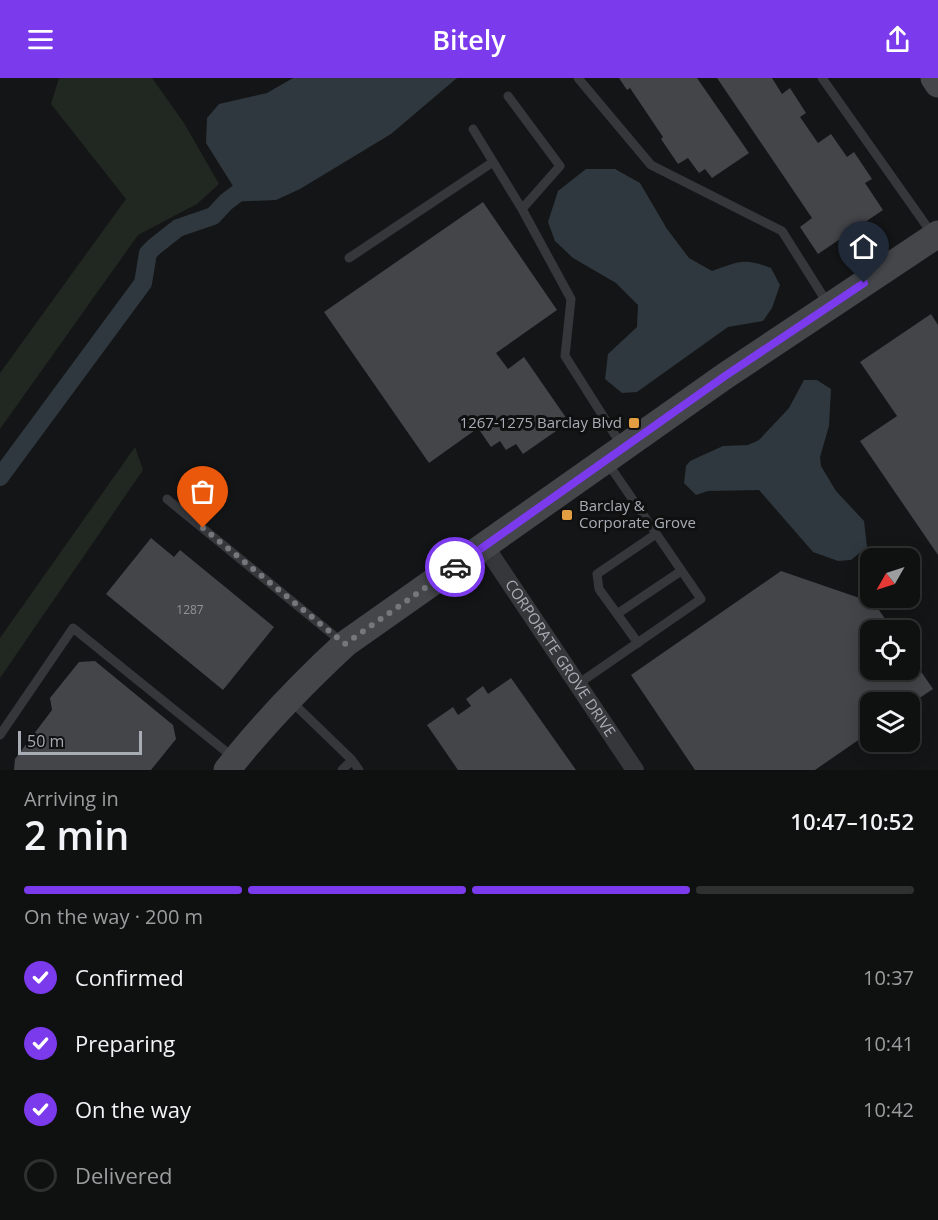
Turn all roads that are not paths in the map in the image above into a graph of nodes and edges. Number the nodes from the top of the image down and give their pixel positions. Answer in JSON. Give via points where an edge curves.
{"nodes":[{"id":1,"x":578,"y":78,"type":"edge"},
{"id":2,"x":822,"y":78,"type":"edge"},
{"id":3,"x":934,"y":78,"type":"edge"},
{"id":4,"x":938,"y":84,"type":"edge"},
{"id":5,"x":508,"y":96,"type":"dead end"},
{"id":6,"x":473,"y":129,"type":"dead end"},
{"id":7,"x":493,"y":162,"type":"junction"},
{"id":8,"x":522,"y":209,"type":"junction"},
{"id":9,"x":937,"y":238,"type":"edge"},
{"id":10,"x":348,"y":258,"type":"dead end"},
{"id":11,"x":829,"y":306,"type":"junction"},
{"id":12,"x":615,"y":454,"type":"junction"},
{"id":13,"x":167,"y":499,"type":"dead end"},
{"id":14,"x":656,"y":534,"type":"junction"},
{"id":15,"x":485,"y":546,"type":"junction"},
{"id":16,"x":681,"y":571,"type":"junction"},
{"id":17,"x":617,"y":614,"type":"junction"},
{"id":18,"x":638,"y":643,"type":"junction"},
{"id":19,"x":345,"y":644,"type":"junction"},
{"id":20,"x":578,"y":684,"type":"junction"},
{"id":21,"x":288,"y":698,"type":"junction"},
{"id":22,"x":0,"y":735,"type":"edge"},
{"id":23,"x":352,"y":760,"type":"junction"},
{"id":24,"x":232,"y":764,"type":"edge"},
{"id":25,"x":342,"y":770,"type":"edge"},
{"id":26,"x":359,"y":770,"type":"edge"},
{"id":27,"x":635,"y":770,"type":"edge"}],
"edges":[{"from":1,"to":11,"type":"lane","via":[[651,165],[782,231]]},
{"from":2,"to":9,"type":"lane"},
{"from":3,"to":4,"type":"street"},
{"from":5,"to":8,"type":"lane","via":[[560,166]]},
{"from":6,"to":7,"type":"lane"},
{"from":7,"to":8,"type":"lane"},
{"from":7,"to":10,"type":"lane"},
{"from":8,"to":12,"type":"lane","via":[[571,298],[565,356]]},
{"from":9,"to":11,"type":"street"},
{"from":11,"to":12,"type":"street"},
{"from":12,"to":14,"type":"lane"},
{"from":12,"to":15,"type":"street"},
{"from":13,"to":19,"type":"lane"},
{"from":14,"to":16,"type":"lane"},
{"from":14,"to":17,"type":"lane","via":[[597,574],[599,589]]},
{"from":15,"to":19,"type":"street"},
{"from":15,"to":20,"type":"street","name":"CORPORATE GROVE DRIVE"},
{"from":16,"to":17,"type":"lane"},
{"from":16,"to":18,"type":"lane","via":[[701,599]]},
{"from":17,"to":18,"type":"lane"},
{"from":18,"to":20,"type":"lane"},
{"from":19,"to":21,"type":"street"},
{"from":20,"to":27,"type":"street","name":"CORPORATE GROVE DRIVE"},
{"from":21,"to":23,"type":"lane"},
{"from":21,"to":24,"type":"street"},
{"from":22,"to":24,"type":"lane","via":[[73,628]]},
{"from":23,"to":25,"type":"lane"},
{"from":23,"to":26,"type":"lane"}]}
